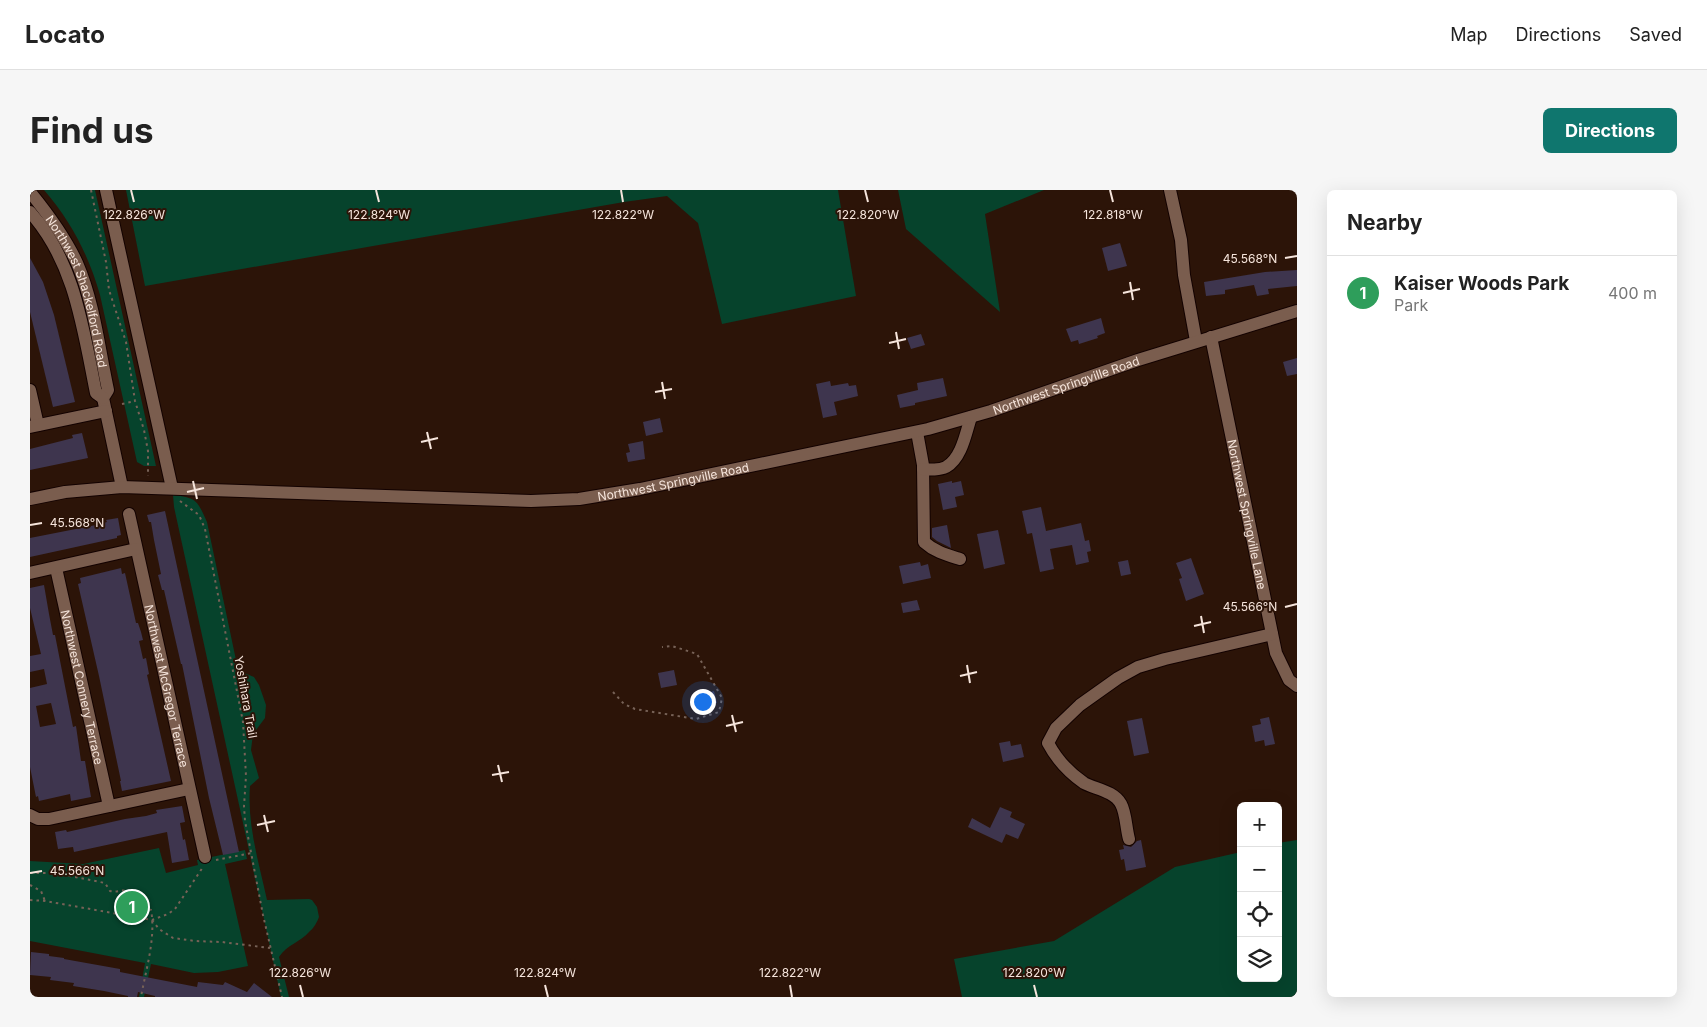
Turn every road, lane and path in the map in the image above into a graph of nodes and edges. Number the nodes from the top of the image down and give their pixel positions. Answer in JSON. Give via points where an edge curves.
{"nodes":[{"id":1,"x":91,"y":190,"type":"edge"},
{"id":2,"x":106,"y":190,"type":"edge"},
{"id":3,"x":1170,"y":190,"type":"edge"},
{"id":4,"x":30,"y":192,"type":"edge"},
{"id":5,"x":30,"y":212,"type":"edge"},
{"id":6,"x":1297,"y":311,"type":"edge"},
{"id":7,"x":1211,"y":337,"type":"junction"},
{"id":8,"x":1196,"y":341,"type":"junction"},
{"id":9,"x":30,"y":390,"type":"edge"},
{"id":10,"x":134,"y":401,"type":"junction"},
{"id":11,"x":105,"y":404,"type":"junction"},
{"id":12,"x":122,"y":404,"type":"dead end"},
{"id":13,"x":971,"y":417,"type":"junction"},
{"id":14,"x":34,"y":426,"type":"edge"},
{"id":15,"x":917,"y":432,"type":"junction"},
{"id":16,"x":923,"y":470,"type":"junction"},
{"id":17,"x":148,"y":476,"type":"dead end"},
{"id":18,"x":122,"y":487,"type":"junction"},
{"id":19,"x":173,"y":494,"type":"junction"},
{"id":20,"x":30,"y":499,"type":"edge"},
{"id":21,"x":129,"y":514,"type":"dead end"},
{"id":22,"x":136,"y":549,"type":"junction"},
{"id":23,"x":960,"y":559,"type":"dead end"},
{"id":24,"x":56,"y":568,"type":"junction"},
{"id":25,"x":30,"y":573,"type":"edge"},
{"id":26,"x":1272,"y":634,"type":"junction"},
{"id":27,"x":662,"y":647,"type":"dead end"},
{"id":28,"x":1297,"y":686,"type":"edge"},
{"id":29,"x":612,"y":692,"type":"dead end"},
{"id":30,"x":189,"y":789,"type":"junction"},
{"id":31,"x":109,"y":806,"type":"junction"},
{"id":32,"x":30,"y":815,"type":"edge"},
{"id":33,"x":1129,"y":838,"type":"dead end"},
{"id":34,"x":252,"y":853,"type":"junction"},
{"id":35,"x":207,"y":861,"type":"junction"},
{"id":36,"x":30,"y":873,"type":"edge"},
{"id":37,"x":30,"y":886,"type":"edge"},
{"id":38,"x":30,"y":900,"type":"edge"},
{"id":39,"x":45,"y":901,"type":"junction"},
{"id":40,"x":152,"y":920,"type":"junction"},
{"id":41,"x":271,"y":948,"type":"junction"},
{"id":42,"x":141,"y":997,"type":"edge"},
{"id":43,"x":282,"y":997,"type":"edge"}],
"edges":[{"from":1,"to":10,"type":"path","via":[[109,290],[126,342]]},
{"from":2,"to":19,"type":"street"},
{"from":3,"to":8,"type":"street"},
{"from":4,"to":11,"type":"street","name":"Northwest Shackelford Road","via":[[47,212],[77,262],[108,390]]},
{"from":5,"to":11,"type":"street","name":"Northwest Shackelford Road","via":[[64,265],[78,304],[96,393]]},
{"from":6,"to":7,"type":"street","name":"Northwest Springville Road"},
{"from":7,"to":8,"type":"street","name":"Northwest Springville Road"},
{"from":7,"to":26,"type":"street","name":"Northwest Springville Lane"},
{"from":8,"to":13,"type":"street","name":"Northwest Springville Road"},
{"from":9,"to":14,"type":"street"},
{"from":10,"to":12,"type":"path"},
{"from":10,"to":17,"type":"path","via":[[147,442]]},
{"from":11,"to":14,"type":"street"},
{"from":11,"to":18,"type":"street","name":"Northwest Shackelford Road"},
{"from":13,"to":15,"type":"street","name":"Northwest Springville Road"},
{"from":13,"to":16,"type":"street","via":[[960,450],[953,460],[946,467]]},
{"from":15,"to":16,"type":"street"},
{"from":15,"to":19,"type":"street","name":"Northwest Springville Road","via":[[566,501]]},
{"from":16,"to":23,"type":"street","via":[[924,542],[931,549]]},
{"from":18,"to":19,"type":"street","name":"Northwest Springville Road"},
{"from":18,"to":20,"type":"street","name":"Northwest Springville Road"},
{"from":19,"to":34,"type":"path","name":"Yoshihara Trail","via":[[199,515],[205,529],[243,722],[244,814]]},
{"from":21,"to":22,"type":"street","name":"Northwest McGregor Terrace"},
{"from":22,"to":24,"type":"street"},
{"from":22,"to":30,"type":"street","name":"Northwest McGregor Terrace"},
{"from":24,"to":25,"type":"street"},
{"from":24,"to":31,"type":"street","name":"Northwest Connery Terrace"},
{"from":26,"to":28,"type":"street","name":"Northwest Springville Lane","via":[[1285,674]]},
{"from":26,"to":33,"type":"street","via":[[1138,667],[1080,704],[1056,728],[1048,743],[1055,756],[1086,784],[1116,798],[1121,804]]},
{"from":27,"to":29,"type":"path","via":[[672,646],[697,654],[722,698],[719,712],[696,719],[635,709],[624,704]]},
{"from":30,"to":31,"type":"street"},
{"from":30,"to":35,"type":"street","name":"Northwest McGregor Terrace"},
{"from":31,"to":32,"type":"street","via":[[49,819]]},
{"from":34,"to":35,"type":"path"},
{"from":34,"to":41,"type":"path","name":"Yoshihara Trail"},
{"from":35,"to":40,"type":"path","via":[[175,909]]},
{"from":36,"to":40,"type":"path","via":[[54,873],[104,882],[113,892],[127,890],[131,892],[132,904],[150,910]]},
{"from":37,"to":39,"type":"path","via":[[41,890]]},
{"from":38,"to":39,"type":"path"},
{"from":39,"to":40,"type":"path"},
{"from":40,"to":41,"type":"path","via":[[173,938]]},
{"from":40,"to":42,"type":"path"},
{"from":41,"to":43,"type":"path","name":"Yoshihara Trail"}]}
